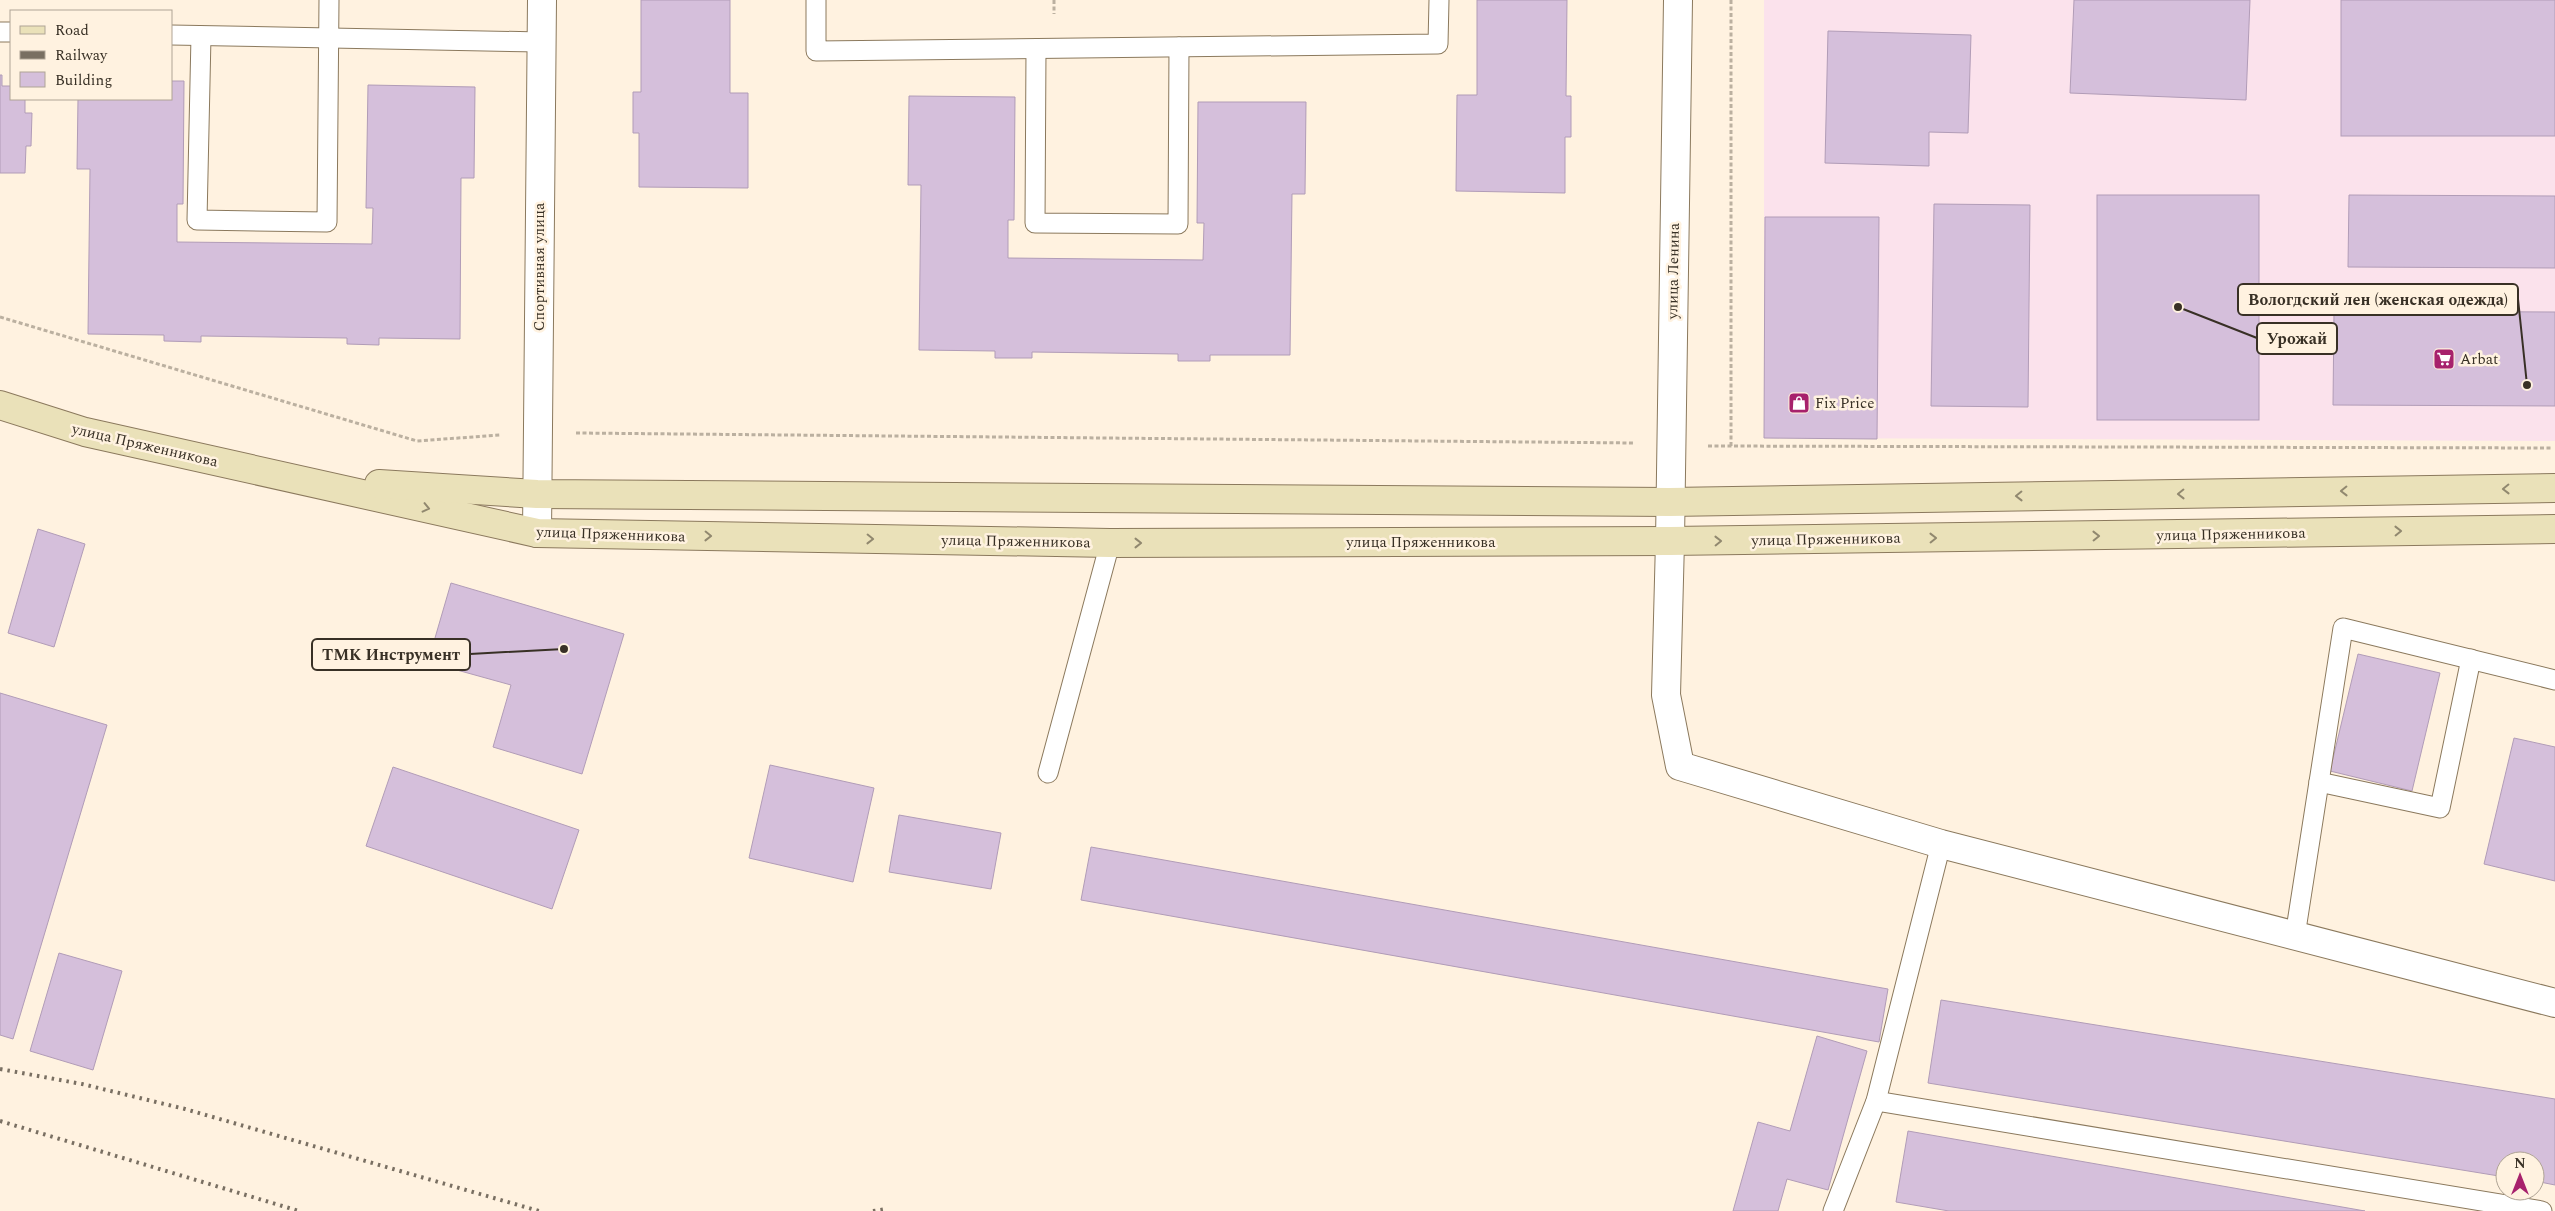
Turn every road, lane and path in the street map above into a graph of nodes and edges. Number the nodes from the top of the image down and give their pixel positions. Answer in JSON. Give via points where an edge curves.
{"nodes":[{"id":1,"x":329,"y":0,"type":"edge"},
{"id":2,"x":542,"y":0,"type":"edge"},
{"id":3,"x":816,"y":0,"type":"edge"},
{"id":4,"x":1439,"y":0,"type":"edge"},
{"id":5,"x":1678,"y":0,"type":"edge"},
{"id":6,"x":1730,"y":0,"type":"edge"},
{"id":7,"x":172,"y":35,"type":"edge"},
{"id":8,"x":201,"y":36,"type":"junction"},
{"id":9,"x":329,"y":38,"type":"junction"},
{"id":10,"x":541,"y":42,"type":"junction"},
{"id":11,"x":1179,"y":47,"type":"junction"},
{"id":12,"x":1036,"y":48,"type":"junction"},
{"id":13,"x":0,"y":318,"type":"edge"},
{"id":14,"x":0,"y":405,"type":"edge"},
{"id":15,"x":538,"y":433,"type":"junction"},
{"id":16,"x":1670,"y":444,"type":"junction"},
{"id":17,"x":1731,"y":448,"type":"junction"},
{"id":18,"x":2555,"y":448,"type":"edge"},
{"id":19,"x":293,"y":479,"type":"junction"},
{"id":20,"x":2555,"y":488,"type":"edge"},
{"id":21,"x":537,"y":494,"type":"junction"},
{"id":22,"x":1670,"y":502,"type":"junction"},
{"id":23,"x":2555,"y":529,"type":"edge"},
{"id":24,"x":537,"y":533,"type":"junction"},
{"id":25,"x":1670,"y":541,"type":"junction"},
{"id":26,"x":1110,"y":543,"type":"junction"},
{"id":27,"x":2471,"y":659,"type":"junction"},
{"id":28,"x":2555,"y":680,"type":"edge"},
{"id":29,"x":1048,"y":773,"type":"dead end"},
{"id":30,"x":2319,"y":782,"type":"junction"},
{"id":31,"x":1941,"y":844,"type":"junction"},
{"id":32,"x":2295,"y":936,"type":"junction"},
{"id":33,"x":2555,"y":1003,"type":"edge"},
{"id":34,"x":1876,"y":1101,"type":"junction"},
{"id":35,"x":1833,"y":1211,"type":"edge"},
{"id":36,"x":2542,"y":1211,"type":"edge"}],
"edges":[{"from":1,"to":9,"type":"lane"},
{"from":2,"to":10,"type":"street","name":"Спортивная улица"},
{"from":3,"to":12,"type":"lane","via":[[816,51]]},
{"from":4,"to":11,"type":"lane","via":[[1438,44]]},
{"from":5,"to":16,"type":"street","name":"улица Ленина"},
{"from":6,"to":17,"type":"path"},
{"from":7,"to":8,"type":"lane"},
{"from":8,"to":9,"type":"lane"},
{"from":8,"to":9,"type":"lane","via":[[197,220],[327,222]]},
{"from":9,"to":10,"type":"lane"},
{"from":10,"to":15,"type":"street","name":"Спортивная улица"},
{"from":11,"to":12,"type":"lane"},
{"from":11,"to":12,"type":"lane","via":[[1178,224],[1035,223]]},
{"from":13,"to":15,"type":"path","via":[[417,440]]},
{"from":14,"to":19,"type":"main road","name":"улица Пряженникова","via":[[85,432]]},
{"from":15,"to":16,"type":"path"},
{"from":15,"to":21,"type":"street","name":"Спортивная улица"},
{"from":16,"to":17,"type":"path"},
{"from":16,"to":22,"type":"street","name":"улица Ленина"},
{"from":17,"to":18,"type":"path"},
{"from":19,"to":21,"type":"main road","name":"улица Пряженникова"},
{"from":19,"to":24,"type":"main road","name":"улица Пряженникова","one_way":true},
{"from":20,"to":22,"type":"main road","name":"улица Пряженникова","one_way":true},
{"from":21,"to":22,"type":"main road","name":"улица Пряженникова"},
{"from":21,"to":24,"type":"street","name":"Спортивная улица"},
{"from":22,"to":25,"type":"street","name":"улица Ленина"},
{"from":25,"to":23,"type":"main road","name":"улица Пряженникова","one_way":true},
{"from":24,"to":26,"type":"main road","name":"улица Пряженникова","one_way":true},
{"from":26,"to":25,"type":"main road","name":"улица Пряженникова","one_way":true},
{"from":25,"to":31,"type":"street","name":"улица Ленина","via":[[1666,695],[1680,766]]},
{"from":26,"to":29,"type":"lane"},
{"from":27,"to":28,"type":"lane"},
{"from":27,"to":30,"type":"lane","via":[[2440,808]]},
{"from":27,"to":30,"type":"lane","via":[[2343,628]]},
{"from":30,"to":32,"type":"lane"},
{"from":31,"to":32,"type":"street"},
{"from":31,"to":34,"type":"lane"},
{"from":32,"to":33,"type":"street"},
{"from":34,"to":35,"type":"lane"},
{"from":34,"to":36,"type":"lane"}]}
